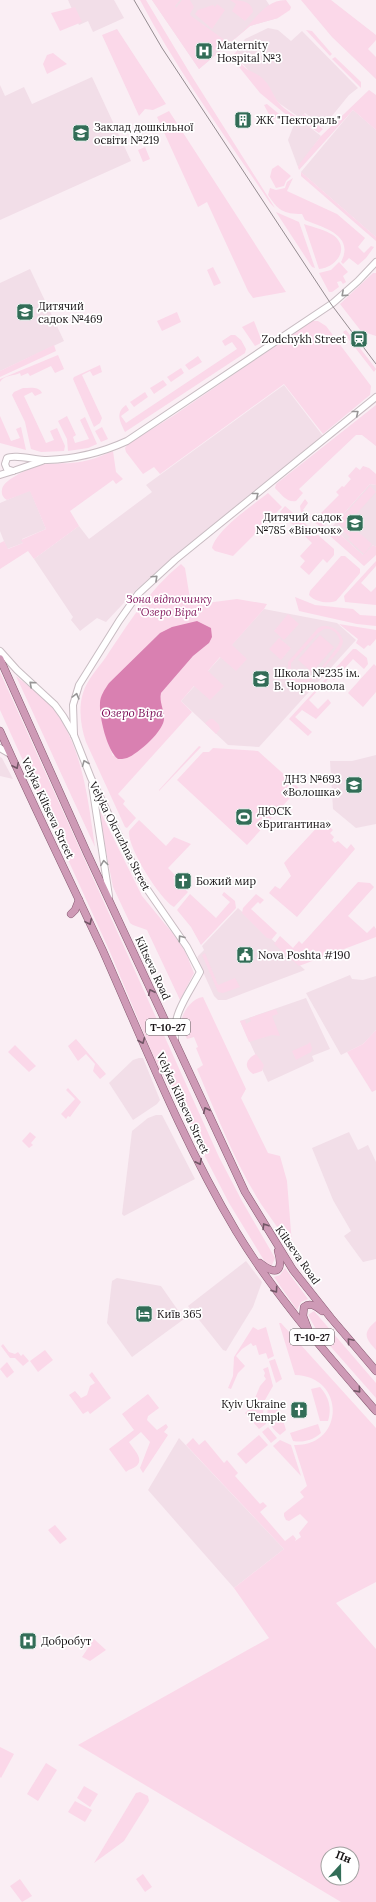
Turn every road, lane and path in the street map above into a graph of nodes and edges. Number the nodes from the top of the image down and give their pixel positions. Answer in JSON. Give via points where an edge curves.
{"nodes":[{"id":1,"x":376,"y":262,"type":"edge"},
{"id":2,"x":376,"y":270,"type":"edge"},
{"id":3,"x":364,"y":275,"type":"junction"},
{"id":4,"x":376,"y":397,"type":"edge"},
{"id":5,"x":16,"y":457,"type":"junction"},
{"id":6,"x":45,"y":460,"type":"junction"},
{"id":7,"x":5,"y":464,"type":"junction"},
{"id":8,"x":15,"y":471,"type":"junction"},
{"id":9,"x":0,"y":472,"type":"edge"},
{"id":10,"x":0,"y":476,"type":"edge"},
{"id":11,"x":0,"y":651,"type":"edge"},
{"id":12,"x":0,"y":659,"type":"edge"},
{"id":13,"x":0,"y":731,"type":"edge"},
{"id":14,"x":74,"y":735,"type":"junction"},
{"id":15,"x":0,"y":748,"type":"edge"},
{"id":16,"x":10,"y":754,"type":"junction"},
{"id":17,"x":91,"y":778,"type":"junction"},
{"id":18,"x":79,"y":900,"type":"junction"},
{"id":19,"x":109,"y":902,"type":"junction"},
{"id":20,"x":71,"y":914,"type":"dead end"},
{"id":21,"x":175,"y":1043,"type":"junction"},
{"id":22,"x":277,"y":1246,"type":"junction"},
{"id":23,"x":253,"y":1258,"type":"junction"},
{"id":24,"x":331,"y":1318,"type":"junction"},
{"id":25,"x":312,"y":1337,"type":"junction"},
{"id":26,"x":376,"y":1371,"type":"edge"},
{"id":27,"x":376,"y":1411,"type":"edge"}],
"edges":[{"from":1,"to":3,"type":"main road"},
{"from":2,"to":3,"type":"main road"},
{"from":3,"to":6,"type":"main road","one_way":true,"via":[[336,301],[127,441],[89,455]]},
{"from":14,"to":4,"type":"main road","one_way":true,"via":[[73,704],[79,685],[138,594],[175,560]]},
{"from":5,"to":6,"type":"main road"},
{"from":5,"to":7,"type":"main road","via":[[7,458]]},
{"from":5,"to":8,"type":"main road","via":[[20,465]]},
{"from":6,"to":8,"type":"main road"},
{"from":7,"to":8,"type":"main road","via":[[7,469]]},
{"from":7,"to":9,"type":"main road"},
{"from":8,"to":10,"type":"main road"},
{"from":14,"to":11,"type":"main road","one_way":true,"via":[[55,705]]},
{"from":12,"to":19,"type":"highway","name":"Kiltseva Road","number":"Т-10-27"},
{"from":13,"to":16,"type":"highway","name":"Velyka Kiltseva Street","number":"Т-10-27"},
{"from":17,"to":14,"type":"main road","name":"Velyka Okruzhna Street","one_way":true},
{"from":15,"to":16,"type":"main road"},
{"from":16,"to":18,"type":"highway","name":"Velyka Kiltseva Street","number":"Т-10-27","one_way":true},
{"from":19,"to":17,"type":"main road","one_way":true},
{"from":21,"to":17,"type":"main road","name":"Velyka Okruzhna Street","one_way":true,"via":[[174,1022],[200,972],[187,946],[140,879]]},
{"from":18,"to":20,"type":"highway"},
{"from":18,"to":23,"type":"highway","name":"Velyka Kiltseva Street","number":"Т-10-27","one_way":true,"via":[[146,1052],[206,1177]]},
{"from":21,"to":19,"type":"highway","name":"Kiltseva Road","number":"Т-10-27","one_way":true},
{"from":22,"to":21,"type":"highway","name":"Kiltseva Road","number":"Т-10-27","one_way":true,"via":[[245,1192]]},
{"from":22,"to":23,"type":"highway","via":[[282,1262],[277,1271],[268,1270]]},
{"from":22,"to":24,"type":"highway","name":"Kiltseva Road","number":"Т-10-27"},
{"from":23,"to":25,"type":"highway","name":"Velyka Kiltseva Street","number":"Т-10-27","one_way":true,"via":[[287,1307]]},
{"from":24,"to":25,"type":"highway","via":[[312,1304],[304,1307],[303,1316]]},
{"from":26,"to":24,"type":"highway","name":"Kiltseva Road","number":"Т-10-27","one_way":true},
{"from":25,"to":27,"type":"highway","name":"Velyka Kiltseva Street","number":"Т-10-27","one_way":true}]}
